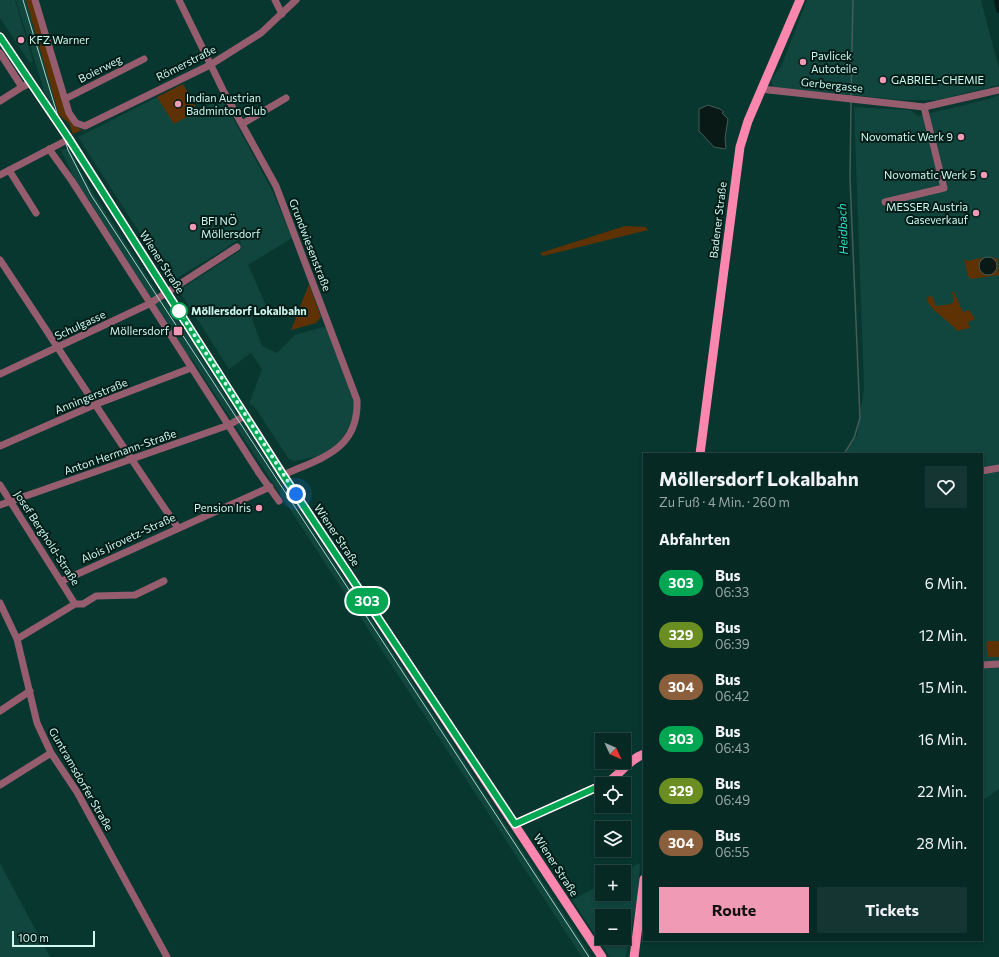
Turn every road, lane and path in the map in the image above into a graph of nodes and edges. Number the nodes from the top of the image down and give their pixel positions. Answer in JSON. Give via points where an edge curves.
{"nodes":[{"id":1,"x":35,"y":0,"type":"edge"},
{"id":2,"x":179,"y":0,"type":"edge"},
{"id":3,"x":275,"y":0,"type":"edge"},
{"id":4,"x":296,"y":0,"type":"edge"},
{"id":5,"x":800,"y":0,"type":"edge"},
{"id":6,"x":282,"y":14,"type":"junction"},
{"id":7,"x":0,"y":37,"type":"edge"},
{"id":8,"x":0,"y":53,"type":"edge"},
{"id":9,"x":144,"y":59,"type":"dead end"},
{"id":10,"x":210,"y":65,"type":"junction"},
{"id":11,"x":26,"y":85,"type":"junction"},
{"id":12,"x":761,"y":89,"type":"junction"},
{"id":13,"x":999,"y":90,"type":"edge"},
{"id":14,"x":286,"y":98,"type":"dead end"},
{"id":15,"x":65,"y":99,"type":"junction"},
{"id":16,"x":0,"y":101,"type":"edge"},
{"id":17,"x":924,"y":107,"type":"junction"},
{"id":18,"x":242,"y":124,"type":"junction"},
{"id":19,"x":69,"y":139,"type":"junction"},
{"id":20,"x":48,"y":149,"type":"junction"},
{"id":21,"x":9,"y":170,"type":"junction"},
{"id":22,"x":0,"y":175,"type":"edge"},
{"id":23,"x":885,"y":202,"type":"dead end"},
{"id":24,"x":36,"y":212,"type":"dead end"},
{"id":25,"x":238,"y":247,"type":"dead end"},
{"id":26,"x":0,"y":260,"type":"edge"},
{"id":27,"x":167,"y":293,"type":"junction"},
{"id":28,"x":149,"y":304,"type":"junction"},
{"id":29,"x":58,"y":347,"type":"junction"},
{"id":30,"x":191,"y":368,"type":"junction"},
{"id":31,"x":0,"y":374,"type":"edge"},
{"id":32,"x":94,"y":406,"type":"junction"},
{"id":33,"x":246,"y":415,"type":"junction"},
{"id":34,"x":229,"y":425,"type":"junction"},
{"id":35,"x":0,"y":446,"type":"edge"},
{"id":36,"x":700,"y":453,"type":"edge"},
{"id":37,"x":131,"y":460,"type":"junction"},
{"id":38,"x":999,"y":468,"type":"edge"},
{"id":39,"x":983,"y":471,"type":"edge"},
{"id":40,"x":283,"y":475,"type":"junction"},
{"id":41,"x":0,"y":485,"type":"edge"},
{"id":42,"x":270,"y":488,"type":"junction"},
{"id":43,"x":11,"y":501,"type":"junction"},
{"id":44,"x":279,"y":501,"type":"dead end"},
{"id":45,"x":0,"y":505,"type":"edge"},
{"id":46,"x":178,"y":528,"type":"junction"},
{"id":47,"x":62,"y":581,"type":"junction"},
{"id":48,"x":164,"y":581,"type":"dead end"},
{"id":49,"x":0,"y":603,"type":"edge"},
{"id":50,"x":76,"y":604,"type":"junction"},
{"id":51,"x":2,"y":612,"type":"edge"},
{"id":52,"x":17,"y":639,"type":"junction"},
{"id":53,"x":999,"y":664,"type":"edge"},
{"id":54,"x":983,"y":665,"type":"edge"},
{"id":55,"x":30,"y":691,"type":"junction"},
{"id":56,"x":0,"y":711,"type":"edge"},
{"id":57,"x":51,"y":753,"type":"junction"},
{"id":58,"x":643,"y":754,"type":"edge"},
{"id":59,"x":631,"y":760,"type":"edge"},
{"id":60,"x":643,"y":761,"type":"edge"},
{"id":61,"x":631,"y":762,"type":"edge"},
{"id":62,"x":622,"y":769,"type":"edge"},
{"id":63,"x":615,"y":777,"type":"edge"},
{"id":64,"x":0,"y":785,"type":"edge"},
{"id":65,"x":595,"y":789,"type":"edge"},
{"id":66,"x":515,"y":824,"type":"junction"},
{"id":67,"x":643,"y":886,"type":"edge"},
{"id":68,"x":634,"y":946,"type":"junction"},
{"id":69,"x":167,"y":957,"type":"edge"},
{"id":70,"x":602,"y":957,"type":"edge"},
{"id":71,"x":630,"y":957,"type":"edge"},
{"id":72,"x":634,"y":957,"type":"edge"}],
"edges":[{"from":1,"to":15,"type":"street"},
{"from":2,"to":10,"type":"street","name":"Grundwiesenstraße"},
{"from":3,"to":6,"type":"street"},
{"from":4,"to":6,"type":"street","name":"Römerstraße"},
{"from":5,"to":12,"type":"main road","name":"Badener Straße"},
{"from":6,"to":10,"type":"street","name":"Römerstraße","via":[[261,33]]},
{"from":7,"to":11,"type":"main road","name":"Wiener Straße"},
{"from":8,"to":11,"type":"street","name":"Wiener Straße"},
{"from":9,"to":15,"type":"street","name":"Boierweg"},
{"from":10,"to":15,"type":"street","name":"Römerstraße","via":[[85,126],[76,124]]},
{"from":10,"to":18,"type":"street","name":"Grundwiesenstraße"},
{"from":11,"to":16,"type":"street"},
{"from":11,"to":19,"type":"main road","name":"Wiener Straße"},
{"from":12,"to":17,"type":"street","name":"Gerbergasse"},
{"from":12,"to":36,"type":"main road","name":"Badener Straße","via":[[740,147]]},
{"from":13,"to":17,"type":"street","name":"Gerbergasse"},
{"from":14,"to":18,"type":"street"},
{"from":17,"to":23,"type":"street","via":[[944,188]]},
{"from":18,"to":40,"type":"street","name":"Grundwiesenstraße","via":[[276,186],[357,400],[356,416],[348,438],[318,460]]},
{"from":19,"to":20,"type":"street"},
{"from":19,"to":27,"type":"main road","name":"Wiener Straße"},
{"from":20,"to":21,"type":"street"},
{"from":20,"to":28,"type":"street","via":[[104,228],[144,291]]},
{"from":21,"to":22,"type":"street"},
{"from":21,"to":24,"type":"street"},
{"from":25,"to":27,"type":"street","name":"Schulgasse"},
{"from":26,"to":29,"type":"street"},
{"from":27,"to":28,"type":"street","name":"Schulgasse"},
{"from":27,"to":33,"type":"main road","name":"Wiener Straße"},
{"from":28,"to":29,"type":"street","name":"Schulgasse"},
{"from":28,"to":30,"type":"street"},
{"from":29,"to":31,"type":"street","name":"Schulgasse"},
{"from":29,"to":32,"type":"street"},
{"from":30,"to":32,"type":"street","name":"Anningerstraße"},
{"from":30,"to":34,"type":"street"},
{"from":32,"to":35,"type":"street","name":"Anningerstraße"},
{"from":32,"to":37,"type":"street"},
{"from":33,"to":34,"type":"street","name":"Anton Hermann-Straße"},
{"from":33,"to":40,"type":"main road","name":"Wiener Straße"},
{"from":34,"to":37,"type":"street","name":"Anton Hermann-Straße"},
{"from":34,"to":42,"type":"street"},
{"from":37,"to":43,"type":"street","name":"Anton Hermann-Straße"},
{"from":37,"to":46,"type":"street"},
{"from":38,"to":39,"type":"street"},
{"from":40,"to":66,"type":"main road","name":"Wiener Straße"},
{"from":41,"to":43,"type":"street","name":"Josef Berghold-Straße"},
{"from":42,"to":44,"type":"street"},
{"from":42,"to":46,"type":"street","name":"Alois Jirovetz-Straße"},
{"from":43,"to":45,"type":"street","name":"Anton Hermann-Straße"},
{"from":43,"to":47,"type":"street","name":"Josef Berghold-Straße"},
{"from":46,"to":47,"type":"street","name":"Alois Jirovetz-Straße"},
{"from":47,"to":50,"type":"street","name":"Josef Berghold-Straße"},
{"from":48,"to":50,"type":"street","via":[[135,595],[96,596],[84,604]]},
{"from":49,"to":51,"type":"street","name":"Guntramsdorfer Straße"},
{"from":50,"to":52,"type":"street"},
{"from":51,"to":52,"type":"street","name":"Guntramsdorfer Straße"},
{"from":52,"to":55,"type":"street","name":"Guntramsdorfer Straße"},
{"from":53,"to":54,"type":"street"},
{"from":55,"to":56,"type":"street"},
{"from":55,"to":57,"type":"street","name":"Guntramsdorfer Straße","via":[[37,723]]},
{"from":57,"to":64,"type":"street"},
{"from":57,"to":69,"type":"street","name":"Guntramsdorfer Straße","via":[[78,792]]},
{"from":58,"to":59,"type":"main road"},
{"from":60,"to":61,"type":"main road"},
{"from":62,"to":63,"type":"main road"},
{"from":65,"to":66,"type":"main road"},
{"from":66,"to":70,"type":"main road","name":"Wiener Straße"},
{"from":67,"to":68,"type":"main road"},
{"from":68,"to":71,"type":"main road"},
{"from":68,"to":72,"type":"main road"}]}
